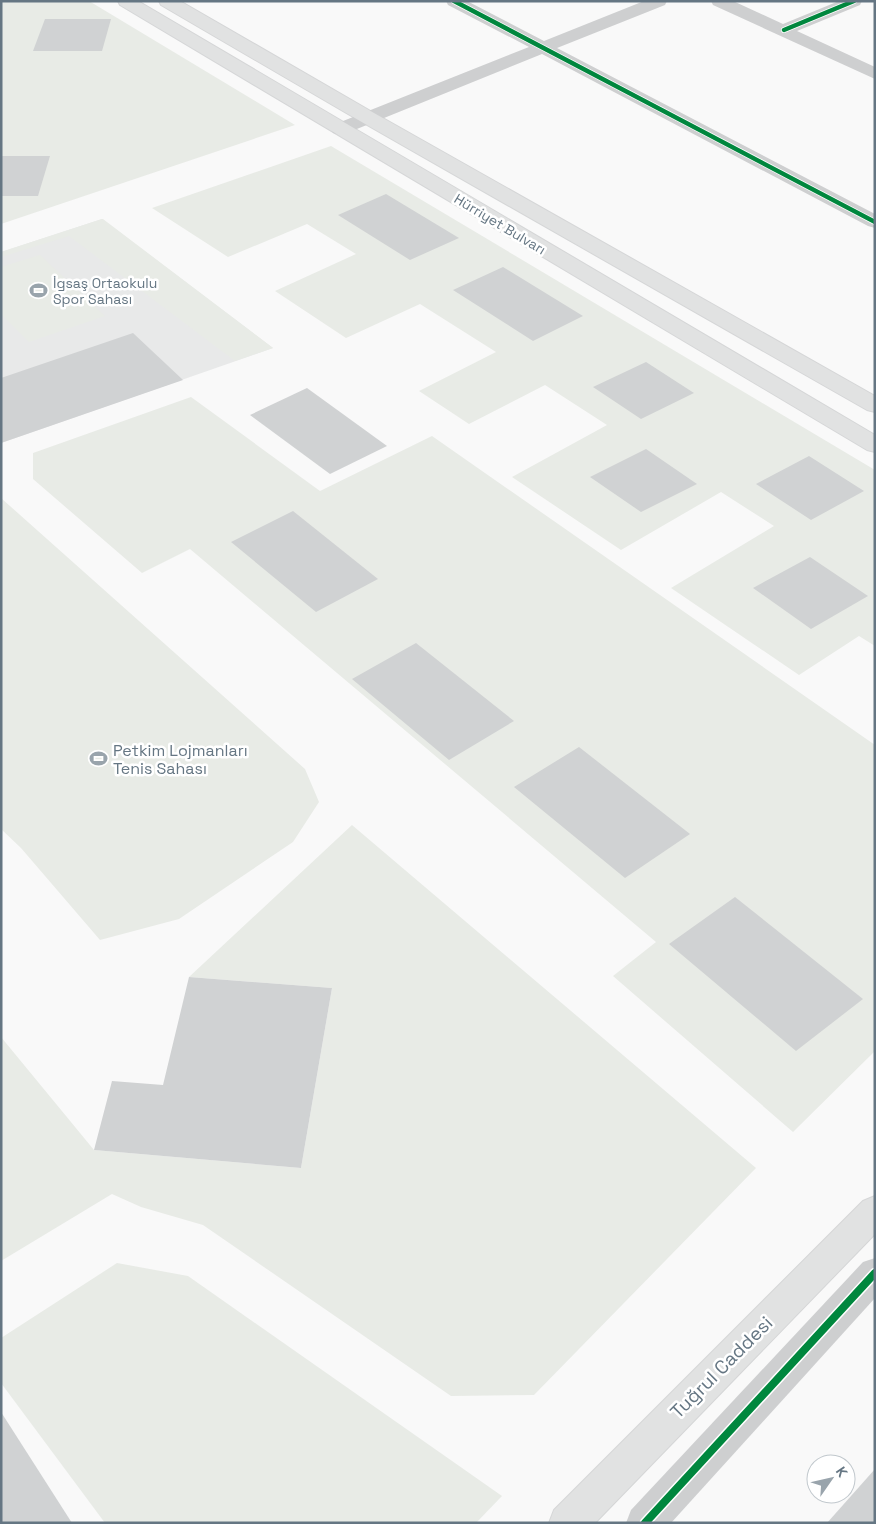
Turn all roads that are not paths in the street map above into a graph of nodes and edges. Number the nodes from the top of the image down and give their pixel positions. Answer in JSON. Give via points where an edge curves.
{"nodes":[{"id":1,"x":126,"y":1,"type":"edge"},
{"id":2,"x":167,"y":1,"type":"edge"},
{"id":3,"x":454,"y":1,"type":"edge"},
{"id":4,"x":659,"y":1,"type":"edge"},
{"id":5,"x":719,"y":1,"type":"edge"},
{"id":6,"x":854,"y":1,"type":"edge"},
{"id":7,"x":784,"y":30,"type":"junction"},
{"id":8,"x":542,"y":47,"type":"junction"},
{"id":9,"x":875,"y":74,"type":"edge"},
{"id":10,"x":367,"y":117,"type":"junction"},
{"id":11,"x":340,"y":129,"type":"junction"},
{"id":12,"x":875,"y":222,"type":"edge"},
{"id":13,"x":875,"y":405,"type":"edge"},
{"id":14,"x":875,"y":445,"type":"edge"},
{"id":15,"x":875,"y":1211,"type":"edge"},
{"id":16,"x":875,"y":1273,"type":"edge"},
{"id":17,"x":568,"y":1523,"type":"edge"},
{"id":18,"x":645,"y":1523,"type":"edge"}],
"edges":[{"from":1,"to":11,"type":"main road","name":"Hürriyet Bulvarı"},
{"from":2,"to":10,"type":"main road","name":"Hürriyet Bulvarı"},
{"from":3,"to":8,"type":"street"},
{"from":4,"to":8,"type":"street"},
{"from":5,"to":7,"type":"street"},
{"from":6,"to":7,"type":"street"},
{"from":7,"to":9,"type":"street"},
{"from":8,"to":10,"type":"street"},
{"from":8,"to":12,"type":"street"},
{"from":10,"to":11,"type":"street"},
{"from":10,"to":13,"type":"main road","name":"Hürriyet Bulvarı"},
{"from":11,"to":14,"type":"main road","name":"Hürriyet Bulvarı"},
{"from":15,"to":17,"type":"main road","name":"Tuğrul Caddesi"},
{"from":16,"to":18,"type":"street"}]}
